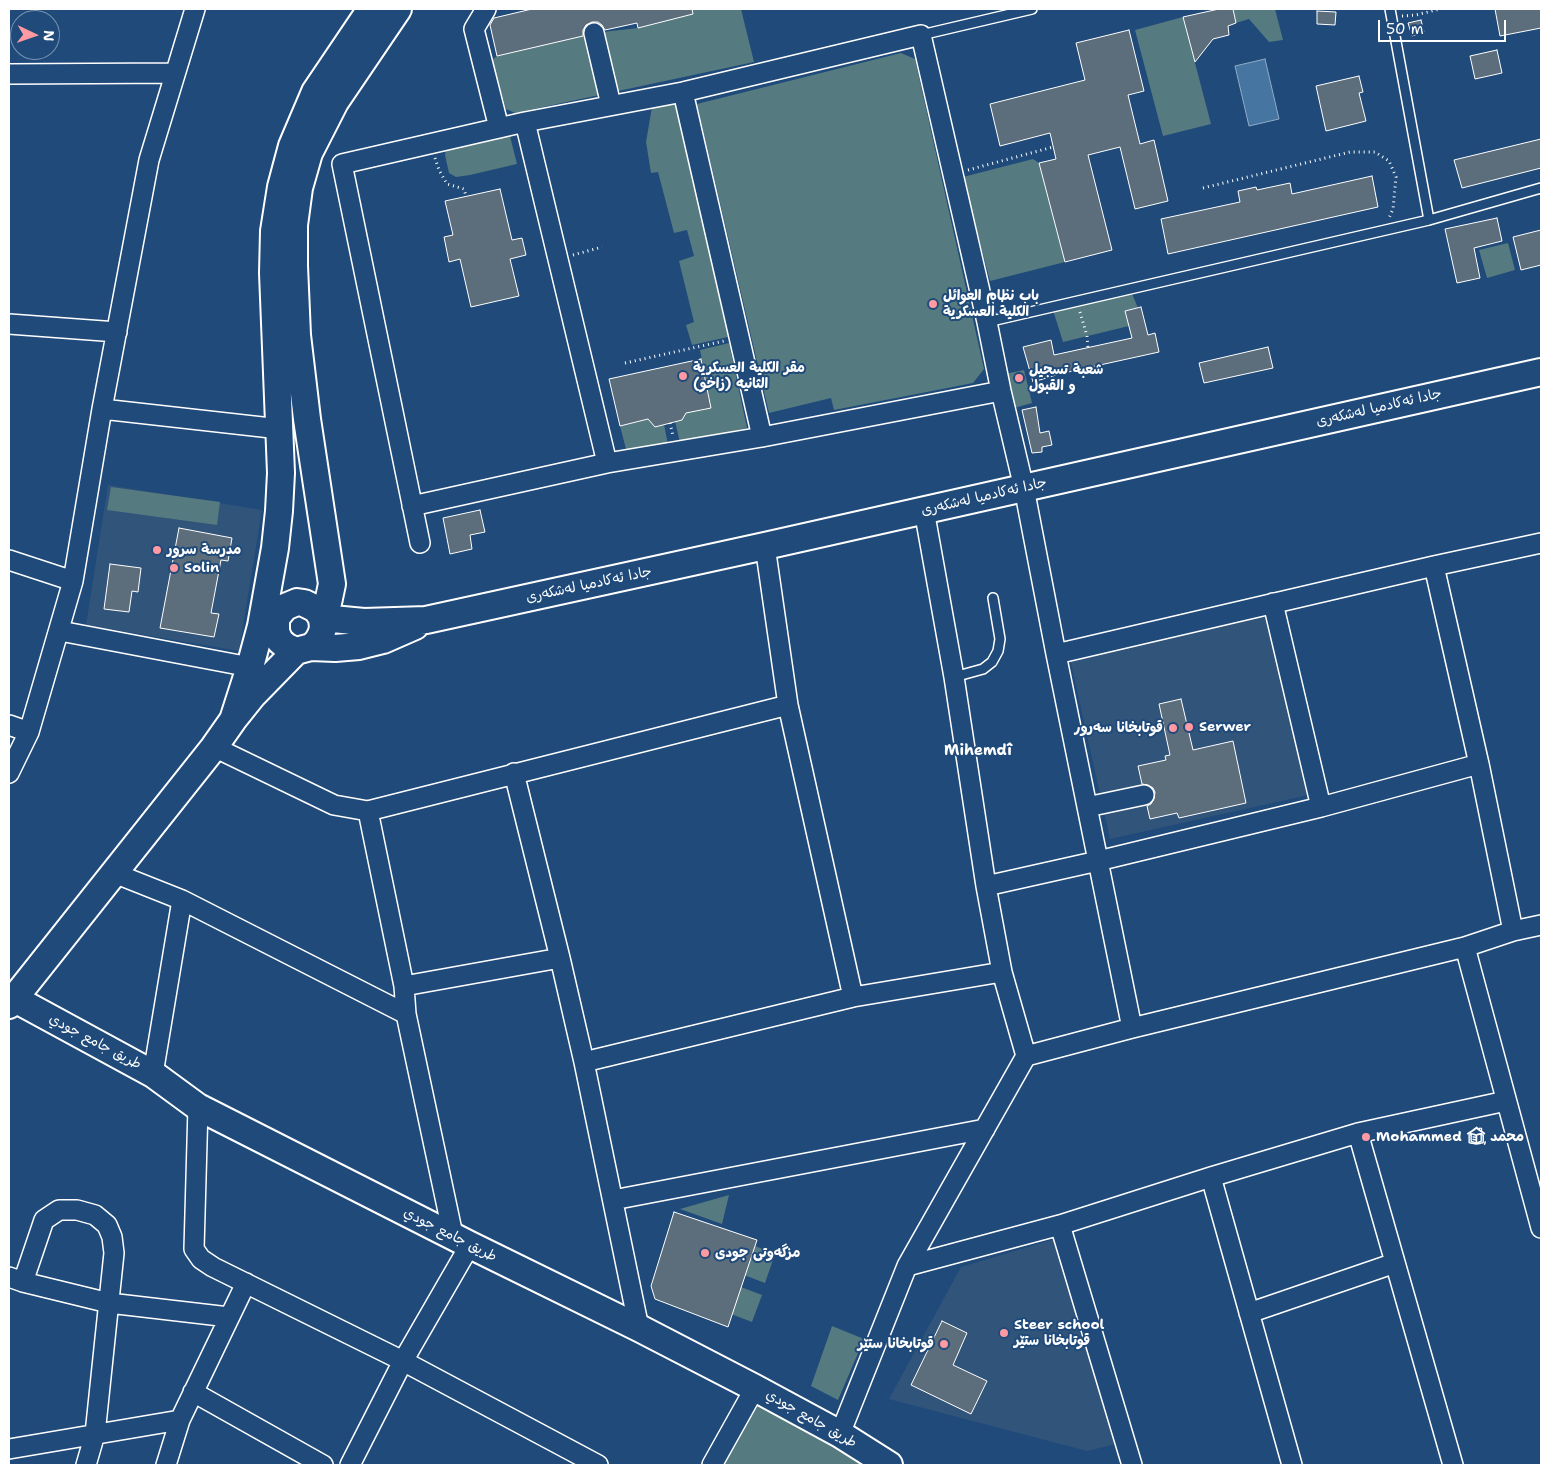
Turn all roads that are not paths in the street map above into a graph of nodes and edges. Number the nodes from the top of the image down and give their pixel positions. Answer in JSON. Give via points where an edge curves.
{"nodes":[{"id":1,"x":195,"y":9,"type":"edge"},
{"id":2,"x":371,"y":9,"type":"edge"},
{"id":3,"x":398,"y":9,"type":"edge"},
{"id":4,"x":486,"y":9,"type":"edge"},
{"id":5,"x":1032,"y":9,"type":"edge"},
{"id":6,"x":1390,"y":9,"type":"edge"},
{"id":7,"x":594,"y":33,"type":"dead end"},
{"id":8,"x":921,"y":35,"type":"junction"},
{"id":9,"x":176,"y":73,"type":"junction"},
{"id":10,"x":9,"y":74,"type":"edge"},
{"id":11,"x":683,"y":92,"type":"junction"},
{"id":12,"x":611,"y":105,"type":"junction"},
{"id":13,"x":525,"y":122,"type":"junction"},
{"id":14,"x":499,"y":128,"type":"junction"},
{"id":15,"x":1541,"y":188,"type":"edge"},
{"id":16,"x":1429,"y":220,"type":"junction"},
{"id":17,"x":987,"y":322,"type":"junction"},
{"id":18,"x":9,"y":324,"type":"edge"},
{"id":19,"x":117,"y":332,"type":"junction"},
{"id":20,"x":1541,"y":372,"type":"edge"},
{"id":21,"x":1001,"y":391,"type":"junction"},
{"id":22,"x":102,"y":409,"type":"junction"},
{"id":23,"x":280,"y":429,"type":"junction"},
{"id":24,"x":762,"y":437,"type":"junction"},
{"id":25,"x":606,"y":464,"type":"junction"},
{"id":26,"x":1024,"y":488,"type":"junction"},
{"id":27,"x":412,"y":506,"type":"junction"},
{"id":28,"x":924,"y":510,"type":"junction"},
{"id":29,"x":420,"y":543,"type":"dead end"},
{"id":30,"x":1541,"y":543,"type":"edge"},
{"id":31,"x":765,"y":546,"type":"junction"},
{"id":32,"x":9,"y":560,"type":"edge"},
{"id":33,"x":1434,"y":566,"type":"junction"},
{"id":34,"x":73,"y":581,"type":"junction"},
{"id":35,"x":268,"y":585,"type":"junction"},
{"id":36,"x":994,"y":598,"type":"dead end"},
{"id":37,"x":1273,"y":603,"type":"junction"},
{"id":38,"x":321,"y":616,"type":"junction"},
{"id":39,"x":426,"y":620,"type":"junction"},
{"id":40,"x":276,"y":625,"type":"junction"},
{"id":41,"x":60,"y":631,"type":"junction"},
{"id":42,"x":304,"y":649,"type":"junction"},
{"id":43,"x":1056,"y":654,"type":"junction"},
{"id":44,"x":250,"y":667,"type":"junction"},
{"id":45,"x":954,"y":677,"type":"junction"},
{"id":46,"x":788,"y":705,"type":"junction"},
{"id":47,"x":232,"y":720,"type":"junction"},
{"id":48,"x":9,"y":725,"type":"edge"},
{"id":49,"x":29,"y":732,"type":"junction"},
{"id":50,"x":214,"y":747,"type":"junction"},
{"id":51,"x":1479,"y":764,"type":"junction"},
{"id":52,"x":9,"y":773,"type":"edge"},
{"id":53,"x":514,"y":773,"type":"junction"},
{"id":54,"x":1144,"y":795,"type":"dead end"},
{"id":55,"x":1087,"y":806,"type":"junction"},
{"id":56,"x":1321,"y":807,"type":"junction"},
{"id":57,"x":368,"y":810,"type":"junction"},
{"id":58,"x":1098,"y":861,"type":"junction"},
{"id":59,"x":114,"y":873,"type":"junction"},
{"id":60,"x":986,"y":886,"type":"junction"},
{"id":61,"x":182,"y":900,"type":"junction"},
{"id":62,"x":1541,"y":925,"type":"edge"},
{"id":63,"x":1513,"y":931,"type":"junction"},
{"id":64,"x":1465,"y":947,"type":"junction"},
{"id":65,"x":560,"y":958,"type":"junction"},
{"id":66,"x":1002,"y":972,"type":"junction"},
{"id":67,"x":404,"y":986,"type":"junction"},
{"id":68,"x":853,"y":997,"type":"junction"},
{"id":69,"x":12,"y":1002,"type":"edge"},
{"id":70,"x":406,"y":1014,"type":"junction"},
{"id":71,"x":1132,"y":1028,"type":"junction"},
{"id":72,"x":1026,"y":1056,"type":"junction"},
{"id":73,"x":584,"y":1062,"type":"junction"},
{"id":74,"x":153,"y":1074,"type":"junction"},
{"id":75,"x":1506,"y":1101,"type":"junction"},
{"id":76,"x":198,"y":1107,"type":"junction"},
{"id":77,"x":985,"y":1129,"type":"junction"},
{"id":78,"x":1358,"y":1133,"type":"junction"},
{"id":79,"x":1211,"y":1177,"type":"junction"},
{"id":80,"x":613,"y":1200,"type":"junction"},
{"id":81,"x":1060,"y":1225,"type":"junction"},
{"id":82,"x":1541,"y":1228,"type":"edge"},
{"id":83,"x":462,"y":1240,"type":"junction"},
{"id":84,"x":1395,"y":1263,"type":"junction"},
{"id":85,"x":907,"y":1266,"type":"junction"},
{"id":86,"x":16,"y":1279,"type":"edge"},
{"id":87,"x":246,"y":1283,"type":"junction"},
{"id":88,"x":109,"y":1303,"type":"junction"},
{"id":89,"x":1249,"y":1313,"type":"junction"},
{"id":90,"x":229,"y":1317,"type":"junction"},
{"id":91,"x":639,"y":1328,"type":"junction"},
{"id":92,"x":403,"y":1360,"type":"junction"},
{"id":93,"x":755,"y":1388,"type":"junction"},
{"id":94,"x":193,"y":1392,"type":"junction"},
{"id":95,"x":180,"y":1420,"type":"junction"},
{"id":96,"x":95,"y":1434,"type":"junction"},
{"id":97,"x":840,"y":1434,"type":"junction"},
{"id":98,"x":10,"y":1453,"type":"edge"},
{"id":99,"x":86,"y":1465,"type":"edge"},
{"id":100,"x":166,"y":1465,"type":"edge"},
{"id":101,"x":322,"y":1465,"type":"edge"},
{"id":102,"x":350,"y":1465,"type":"edge"},
{"id":103,"x":598,"y":1465,"type":"edge"},
{"id":104,"x":712,"y":1465,"type":"edge"},
{"id":105,"x":889,"y":1465,"type":"edge"},
{"id":106,"x":1132,"y":1465,"type":"edge"},
{"id":107,"x":1292,"y":1465,"type":"edge"},
{"id":108,"x":1453,"y":1465,"type":"edge"}],
"edges":[{"from":1,"to":9,"type":"street"},
{"from":2,"to":23,"type":"main road","via":[[315,92],[292,146],[281,187],[274,231],[273,273]]},
{"from":3,"to":38,"type":"main road","via":[[335,102],[309,152],[294,226],[297,335],[332,584]]},
{"from":4,"to":14,"type":"street","via":[[474,29]]},
{"from":5,"to":8,"type":"lane"},
{"from":6,"to":16,"type":"lane"},
{"from":7,"to":12,"type":"street"},
{"from":8,"to":11,"type":"street"},
{"from":8,"to":17,"type":"street"},
{"from":9,"to":10,"type":"street"},
{"from":9,"to":19,"type":"street","via":[[149,160]]},
{"from":11,"to":12,"type":"street"},
{"from":11,"to":24,"type":"street"},
{"from":12,"to":13,"type":"street"},
{"from":13,"to":14,"type":"street"},
{"from":13,"to":25,"type":"street"},
{"from":14,"to":27,"type":"street","via":[[342,164]]},
{"from":15,"to":16,"type":"lane"},
{"from":16,"to":17,"type":"lane"},
{"from":17,"to":21,"type":"street"},
{"from":18,"to":19,"type":"street"},
{"from":19,"to":22,"type":"street"},
{"from":20,"to":26,"type":"main road","name":"جادا ئه‌كادميا له‌شكه‌رى"},
{"from":21,"to":24,"type":"street"},
{"from":21,"to":26,"type":"street"},
{"from":22,"to":23,"type":"street"},
{"from":22,"to":34,"type":"street"},
{"from":23,"to":35,"type":"main road","via":[[282,473]]},
{"from":24,"to":25,"type":"street"},
{"from":25,"to":27,"type":"street"},
{"from":26,"to":28,"type":"main road","name":"جادا ئه‌كادميا له‌شكه‌رى"},
{"from":26,"to":43,"type":"street"},
{"from":27,"to":29,"type":"street"},
{"from":28,"to":31,"type":"main road","name":"جادا ئه‌كادميا له‌شكه‌رى"},
{"from":28,"to":45,"type":"street"},
{"from":30,"to":33,"type":"street"},
{"from":31,"to":39,"type":"main road","name":"جادا ئه‌كادميا له‌شكه‌رى"},
{"from":31,"to":46,"type":"street"},
{"from":32,"to":34,"type":"street"},
{"from":33,"to":37,"type":"street"},
{"from":33,"to":51,"type":"street"},
{"from":34,"to":41,"type":"street"},
{"from":35,"to":40,"type":"main road","via":[[276,600]]},
{"from":35,"to":44,"type":"main road"},
{"from":36,"to":45,"type":"lane","via":[[1000,639],[992,662],[984,669]]},
{"from":37,"to":43,"type":"street"},
{"from":37,"to":56,"type":"street"},
{"from":38,"to":39,"type":"main road","via":[[371,622]]},
{"from":38,"to":40,"type":"main road","via":[[310,605],[297,602],[285,607]]},
{"from":38,"to":42,"type":"main road","via":[[321,635],[317,642]]},
{"from":39,"to":42,"type":"main road","via":[[405,632],[359,646]]},
{"from":40,"to":42,"type":"main road","via":[[280,641],[287,647]]},
{"from":40,"to":44,"type":"main road"},
{"from":41,"to":44,"type":"street"},
{"from":41,"to":49,"type":"street"},
{"from":42,"to":47,"type":"main road","via":[[253,695]]},
{"from":43,"to":55,"type":"street"},
{"from":44,"to":47,"type":"main road"},
{"from":45,"to":60,"type":"street"},
{"from":46,"to":53,"type":"street"},
{"from":46,"to":68,"type":"street"},
{"from":47,"to":50,"type":"main road"},
{"from":48,"to":49,"type":"street"},
{"from":49,"to":52,"type":"street"},
{"from":50,"to":57,"type":"street","via":[[334,805]]},
{"from":50,"to":59,"type":"main road"},
{"from":51,"to":56,"type":"street"},
{"from":51,"to":63,"type":"street"},
{"from":53,"to":57,"type":"street"},
{"from":53,"to":65,"type":"street"},
{"from":54,"to":55,"type":"street"},
{"from":55,"to":58,"type":"street"},
{"from":56,"to":58,"type":"street"},
{"from":57,"to":67,"type":"street"},
{"from":58,"to":60,"type":"street"},
{"from":58,"to":71,"type":"street"},
{"from":59,"to":61,"type":"street"},
{"from":59,"to":69,"type":"main road"},
{"from":60,"to":66,"type":"street"},
{"from":61,"to":70,"type":"street"},
{"from":61,"to":74,"type":"street"},
{"from":62,"to":63,"type":"street"},
{"from":63,"to":64,"type":"street"},
{"from":64,"to":71,"type":"street"},
{"from":64,"to":75,"type":"street"},
{"from":65,"to":67,"type":"street"},
{"from":65,"to":73,"type":"street"},
{"from":66,"to":68,"type":"street"},
{"from":66,"to":72,"type":"street"},
{"from":67,"to":70,"type":"street"},
{"from":68,"to":73,"type":"street"},
{"from":69,"to":74,"type":"main road","name":"طريق جامع جودي"},
{"from":70,"to":83,"type":"street"},
{"from":71,"to":72,"type":"street"},
{"from":72,"to":77,"type":"street"},
{"from":73,"to":80,"type":"street"},
{"from":74,"to":76,"type":"main road","name":"طريق جامع جودي"},
{"from":75,"to":78,"type":"street"},
{"from":75,"to":82,"type":"street"},
{"from":76,"to":83,"type":"main road","name":"طريق جامع جودي"},
{"from":76,"to":87,"type":"street","via":[[194,1249],[213,1267]]},
{"from":77,"to":80,"type":"street"},
{"from":77,"to":85,"type":"street"},
{"from":78,"to":79,"type":"street"},
{"from":78,"to":84,"type":"street"},
{"from":79,"to":81,"type":"street"},
{"from":79,"to":89,"type":"street"},
{"from":80,"to":91,"type":"street"},
{"from":81,"to":85,"type":"street"},
{"from":81,"to":106,"type":"street"},
{"from":83,"to":91,"type":"main road","name":"طريق جامع جودي"},
{"from":83,"to":92,"type":"street"},
{"from":84,"to":89,"type":"street"},
{"from":84,"to":108,"type":"street"},
{"from":85,"to":97,"type":"street"},
{"from":86,"to":88,"type":"street"},
{"from":86,"to":88,"type":"street","via":[[44,1220],[60,1210],[77,1210],[96,1215],[112,1238],[114,1253]]},
{"from":87,"to":90,"type":"street"},
{"from":87,"to":92,"type":"street"},
{"from":88,"to":90,"type":"street"},
{"from":88,"to":96,"type":"street"},
{"from":89,"to":107,"type":"street"},
{"from":90,"to":94,"type":"street"},
{"from":91,"to":93,"type":"main road","name":"طريق جامع جودي"},
{"from":92,"to":102,"type":"street"},
{"from":92,"to":103,"type":"street"},
{"from":93,"to":97,"type":"main road","name":"طريق جامع جودي"},
{"from":93,"to":104,"type":"street"},
{"from":94,"to":95,"type":"street"},
{"from":94,"to":101,"type":"street"},
{"from":95,"to":96,"type":"street"},
{"from":95,"to":100,"type":"street"},
{"from":96,"to":98,"type":"street"},
{"from":96,"to":99,"type":"street"},
{"from":97,"to":105,"type":"main road","name":"طريق جامع جودي"}]}
